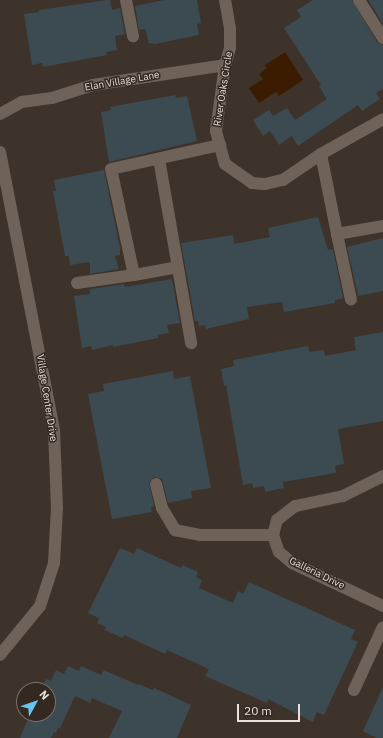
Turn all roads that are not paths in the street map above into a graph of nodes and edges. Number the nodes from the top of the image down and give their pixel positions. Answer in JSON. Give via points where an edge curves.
{"nodes":[{"id":1,"x":126,"y":0,"type":"edge"},
{"id":2,"x":225,"y":0,"type":"edge"},
{"id":3,"x":359,"y":0,"type":"edge"},
{"id":4,"x":133,"y":36,"type":"dead end"},
{"id":5,"x":383,"y":38,"type":"edge"},
{"id":6,"x":225,"y":65,"type":"junction"},
{"id":7,"x":0,"y":114,"type":"edge"},
{"id":8,"x":383,"y":119,"type":"edge"},
{"id":9,"x":220,"y":145,"type":"junction"},
{"id":10,"x":0,"y":152,"type":"edge"},
{"id":11,"x":321,"y":154,"type":"junction"},
{"id":12,"x":159,"y":159,"type":"junction"},
{"id":13,"x":383,"y":226,"type":"edge"},
{"id":14,"x":337,"y":234,"type":"junction"},
{"id":15,"x":178,"y":267,"type":"junction"},
{"id":16,"x":134,"y":275,"type":"junction"},
{"id":17,"x":77,"y":283,"type":"dead end"},
{"id":18,"x":351,"y":300,"type":"dead end"},
{"id":19,"x":191,"y":343,"type":"dead end"},
{"id":20,"x":383,"y":476,"type":"edge"},
{"id":21,"x":156,"y":484,"type":"dead end"},
{"id":22,"x":273,"y":536,"type":"junction"},
{"id":23,"x":383,"y":606,"type":"edge"},
{"id":24,"x":383,"y":627,"type":"edge"},
{"id":25,"x":0,"y":655,"type":"edge"},
{"id":26,"x":354,"y":690,"type":"dead end"}],
"edges":[{"from":1,"to":4,"type":"street"},
{"from":2,"to":6,"type":"street","name":"River Oaks Circle","via":[[230,29],[230,48]]},
{"from":3,"to":5,"type":"street"},
{"from":6,"to":7,"type":"street","name":"Elan Village Lane","via":[[93,85],[52,98],[22,102]]},
{"from":6,"to":9,"type":"street","name":"River Oaks Circle","via":[[216,131]]},
{"from":8,"to":11,"type":"street","name":"River Oaks Circle"},
{"from":9,"to":11,"type":"street","name":"River Oaks Circle","via":[[225,164],[252,183],[265,184],[283,180]]},
{"from":9,"to":12,"type":"street"},
{"from":10,"to":25,"type":"street","name":"Village Center Drive","via":[[54,430],[57,508],[54,563],[40,606]]},
{"from":11,"to":14,"type":"street"},
{"from":12,"to":15,"type":"street"},
{"from":12,"to":16,"type":"street","via":[[111,169]]},
{"from":13,"to":14,"type":"street"},
{"from":14,"to":18,"type":"street"},
{"from":15,"to":16,"type":"street"},
{"from":15,"to":19,"type":"street"},
{"from":16,"to":17,"type":"street"},
{"from":20,"to":22,"type":"street","via":[[344,496],[295,506],[277,520]]},
{"from":21,"to":22,"type":"street","via":[[162,508],[175,530],[200,535]]},
{"from":22,"to":23,"type":"street","name":"Galleria Drive","via":[[279,552],[292,563]]},
{"from":24,"to":26,"type":"street"}]}
